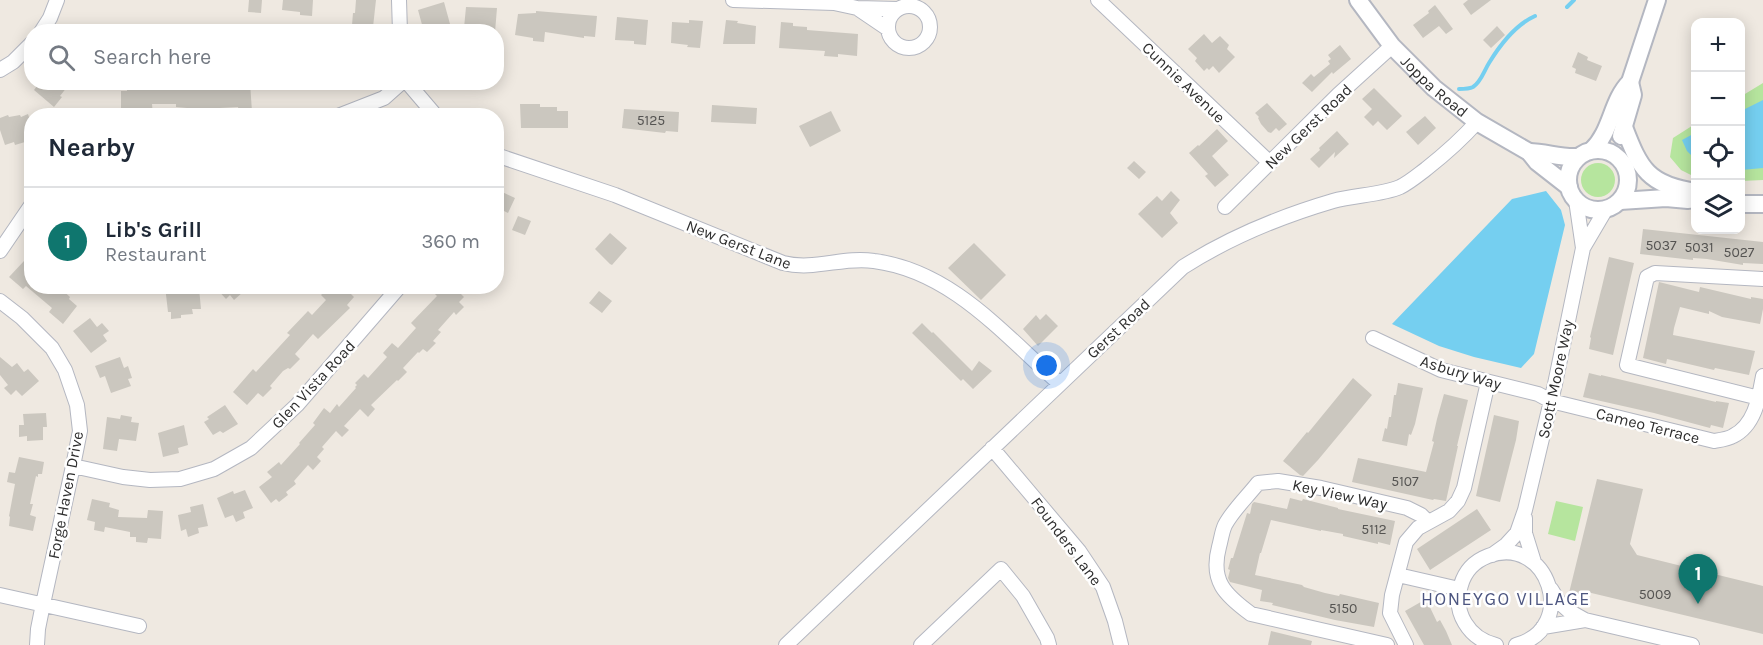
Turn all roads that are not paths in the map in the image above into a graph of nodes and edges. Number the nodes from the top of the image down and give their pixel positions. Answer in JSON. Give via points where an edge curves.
{"nodes":[{"id":1,"x":57,"y":0,"type":"edge"},
{"id":2,"x":399,"y":0,"type":"edge"},
{"id":3,"x":733,"y":0,"type":"edge"},
{"id":4,"x":928,"y":0,"type":"edge"},
{"id":5,"x":1098,"y":0,"type":"edge"},
{"id":6,"x":1358,"y":0,"type":"edge"},
{"id":7,"x":1657,"y":0,"type":"edge"},
{"id":8,"x":905,"y":5,"type":"edge"},
{"id":9,"x":857,"y":8,"type":"junction"},
{"id":10,"x":925,"y":14,"type":"junction"},
{"id":11,"x":46,"y":24,"type":"edge"},
{"id":12,"x":400,"y":24,"type":"edge"},
{"id":13,"x":888,"y":29,"type":"junction"},
{"id":14,"x":1392,"y":46,"type":"junction"},
{"id":15,"x":24,"y":51,"type":"edge"},
{"id":16,"x":0,"y":70,"type":"edge"},
{"id":17,"x":1630,"y":82,"type":"junction"},
{"id":18,"x":394,"y":90,"type":"edge"},
{"id":19,"x":412,"y":90,"type":"edge"},
{"id":20,"x":358,"y":108,"type":"edge"},
{"id":21,"x":428,"y":108,"type":"edge"},
{"id":22,"x":1477,"y":122,"type":"junction"},
{"id":23,"x":1624,"y":127,"type":"junction"},
{"id":24,"x":1529,"y":152,"type":"junction"},
{"id":25,"x":1585,"y":153,"type":"junction"},
{"id":26,"x":504,"y":158,"type":"edge"},
{"id":27,"x":1620,"y":159,"type":"junction"},
{"id":28,"x":1270,"y":163,"type":"junction"},
{"id":29,"x":1629,"y":176,"type":"junction"},
{"id":30,"x":1691,"y":191,"type":"edge"},
{"id":31,"x":1573,"y":194,"type":"junction"},
{"id":32,"x":1666,"y":198,"type":"junction"},
{"id":33,"x":1691,"y":200,"type":"edge"},
{"id":34,"x":1745,"y":204,"type":"edge"},
{"id":35,"x":1763,"y":204,"type":"edge"},
{"id":36,"x":1613,"y":205,"type":"junction"},
{"id":37,"x":1225,"y":207,"type":"dead end"},
{"id":38,"x":24,"y":216,"type":"edge"},
{"id":39,"x":1583,"y":248,"type":"junction"},
{"id":40,"x":0,"y":251,"type":"edge"},
{"id":41,"x":1763,"y":279,"type":"edge"},
{"id":42,"x":393,"y":294,"type":"edge"},
{"id":43,"x":0,"y":301,"type":"edge"},
{"id":44,"x":1373,"y":338,"type":"dead end"},
{"id":45,"x":1763,"y":376,"type":"edge"},
{"id":46,"x":1488,"y":382,"type":"junction"},
{"id":47,"x":1059,"y":383,"type":"junction"},
{"id":48,"x":1761,"y":398,"type":"edge"},
{"id":49,"x":1551,"y":401,"type":"junction"},
{"id":50,"x":992,"y":448,"type":"junction"},
{"id":51,"x":73,"y":466,"type":"junction"},
{"id":52,"x":1525,"y":510,"type":"junction"},
{"id":53,"x":1428,"y":522,"type":"junction"},
{"id":54,"x":1492,"y":555,"type":"junction"},
{"id":55,"x":1534,"y":562,"type":"junction"},
{"id":56,"x":1398,"y":575,"type":"junction"},
{"id":57,"x":1550,"y":587,"type":"junction"},
{"id":58,"x":1459,"y":589,"type":"junction"},
{"id":59,"x":0,"y":595,"type":"edge"},
{"id":60,"x":43,"y":604,"type":"junction"},
{"id":61,"x":1585,"y":620,"type":"junction"},
{"id":62,"x":139,"y":626,"type":"dead end"},
{"id":63,"x":1543,"y":627,"type":"junction"},
{"id":64,"x":1477,"y":641,"type":"edge"},
{"id":65,"x":1401,"y":643,"type":"edge"},
{"id":66,"x":38,"y":645,"type":"edge"},
{"id":67,"x":786,"y":645,"type":"edge"},
{"id":68,"x":921,"y":645,"type":"edge"},
{"id":69,"x":1049,"y":645,"type":"edge"},
{"id":70,"x":1121,"y":645,"type":"edge"},
{"id":71,"x":1387,"y":645,"type":"edge"},
{"id":72,"x":1496,"y":645,"type":"edge"},
{"id":73,"x":1516,"y":645,"type":"edge"},
{"id":74,"x":1692,"y":645,"type":"edge"}],
"edges":[{"from":1,"to":11,"type":"street"},
{"from":2,"to":12,"type":"street"},
{"from":3,"to":9,"type":"street","via":[[834,3]]},
{"from":4,"to":10,"type":"street"},
{"from":5,"to":28,"type":"street","name":"Cunnie Avenue"},
{"from":6,"to":14,"type":"street","name":"Joppa Road"},
{"from":7,"to":17,"type":"street"},
{"from":8,"to":9,"type":"street"},
{"from":8,"to":10,"type":"street"},
{"from":8,"to":13,"type":"street","via":[[890,18]]},
{"from":9,"to":13,"type":"street"},
{"from":10,"to":13,"type":"street","via":[[929,32],[917,46],[898,45]]},
{"from":14,"to":22,"type":"street","name":"Joppa Road","via":[[1434,88]]},
{"from":14,"to":28,"type":"street","name":"New Gerst Road"},
{"from":15,"to":16,"type":"street"},
{"from":17,"to":23,"type":"street","via":[[1633,95]]},
{"from":17,"to":25,"type":"street","via":[[1621,91],[1599,143]]},
{"from":18,"to":20,"type":"street"},
{"from":19,"to":21,"type":"street"},
{"from":22,"to":24,"type":"street","name":"Joppa Road"},
{"from":22,"to":47,"type":"street","name":"Gerst Road","via":[[1446,153],[1399,188],[1341,199],[1295,214],[1207,252],[1175,273]]},
{"from":23,"to":27,"type":"street"},
{"from":23,"to":30,"type":"street","via":[[1647,172],[1665,185]]},
{"from":24,"to":25,"type":"street","name":"Joppa Road","via":[[1559,157]]},
{"from":24,"to":31,"type":"street","name":"Joppa Road"},
{"from":25,"to":27,"type":"street","name":"Joppa Road","via":[[1602,150]]},
{"from":25,"to":31,"type":"street","via":[[1569,171]]},
{"from":26,"to":47,"type":"street","name":"New Gerst Lane","via":[[615,195],[783,263],[809,267],[859,260],[908,270],[956,292]]},
{"from":27,"to":29,"type":"street","name":"Joppa Road"},
{"from":28,"to":37,"type":"street","name":"New Gerst Road"},
{"from":29,"to":32,"type":"street","name":"Joppa Road"},
{"from":29,"to":36,"type":"street","via":[[1626,193]]},
{"from":31,"to":36,"type":"street","name":"Joppa Road","via":[[1590,209]]},
{"from":31,"to":39,"type":"street","name":"Scott Moore Way"},
{"from":32,"to":33,"type":"street","name":"Joppa Road"},
{"from":32,"to":36,"type":"street","name":"Joppa Road"},
{"from":34,"to":35,"type":"street"},
{"from":36,"to":39,"type":"street","name":"Scott Moore Way"},
{"from":38,"to":40,"type":"street"},
{"from":39,"to":49,"type":"street","name":"Scott Moore Way"},
{"from":41,"to":48,"type":"street","via":[[1655,273],[1647,277],[1627,365]]},
{"from":42,"to":51,"type":"street","name":"Glen Vista Road","via":[[297,405],[251,448],[214,469],[180,479],[150,480]]},
{"from":43,"to":51,"type":"street","name":"Forge Haven Drive","via":[[52,348],[65,370],[77,405],[80,431]]},
{"from":44,"to":46,"type":"street","name":"Asbury Way","via":[[1441,370]]},
{"from":45,"to":48,"type":"street","name":"Cameo Terrace"},
{"from":46,"to":49,"type":"street","name":"Asbury Way"},
{"from":46,"to":53,"type":"street","via":[[1464,488],[1449,511]]},
{"from":47,"to":50,"type":"street","name":"Gerst Road"},
{"from":48,"to":49,"type":"street","name":"Cameo Terrace","via":[[1748,425],[1733,437],[1714,441]]},
{"from":49,"to":52,"type":"street","name":"Scott Moore Way"},
{"from":50,"to":67,"type":"street","name":"Gerst Road"},
{"from":50,"to":70,"type":"street","name":"Founders Lane","via":[[1079,551],[1103,587]]},
{"from":51,"to":60,"type":"street","name":"Forge Haven Drive"},
{"from":52,"to":54,"type":"street","name":"Scott Moore Way","via":[[1517,533]]},
{"from":52,"to":55,"type":"street","name":"Scott Moore Way","via":[[1525,533]]},
{"from":53,"to":56,"type":"street","via":[[1406,542]]},
{"from":53,"to":71,"type":"street","name":"Key View Way","via":[[1407,508],[1278,481],[1258,483],[1224,527],[1215,570],[1233,600],[1251,614]]},
{"from":54,"to":55,"type":"street","via":[[1514,553]]},
{"from":54,"to":58,"type":"street","name":"Scott Moore Way","via":[[1474,564]]},
{"from":55,"to":57,"type":"street","name":"Scott Moore Way"},
{"from":56,"to":58,"type":"street"},
{"from":56,"to":65,"type":"street","via":[[1390,613]]},
{"from":57,"to":61,"type":"street","name":"Scott Moore Way","via":[[1559,602]]},
{"from":57,"to":63,"type":"street","via":[[1550,615]]},
{"from":58,"to":64,"type":"street","via":[[1461,616]]},
{"from":59,"to":60,"type":"street"},
{"from":60,"to":62,"type":"street"},
{"from":60,"to":66,"type":"street","name":"Forge Haven Drive"},
{"from":61,"to":63,"type":"street"},
{"from":61,"to":74,"type":"street"},
{"from":63,"to":73,"type":"street"},
{"from":64,"to":72,"type":"street"},
{"from":68,"to":69,"type":"street","via":[[1001,569],[1023,596]]}]}
